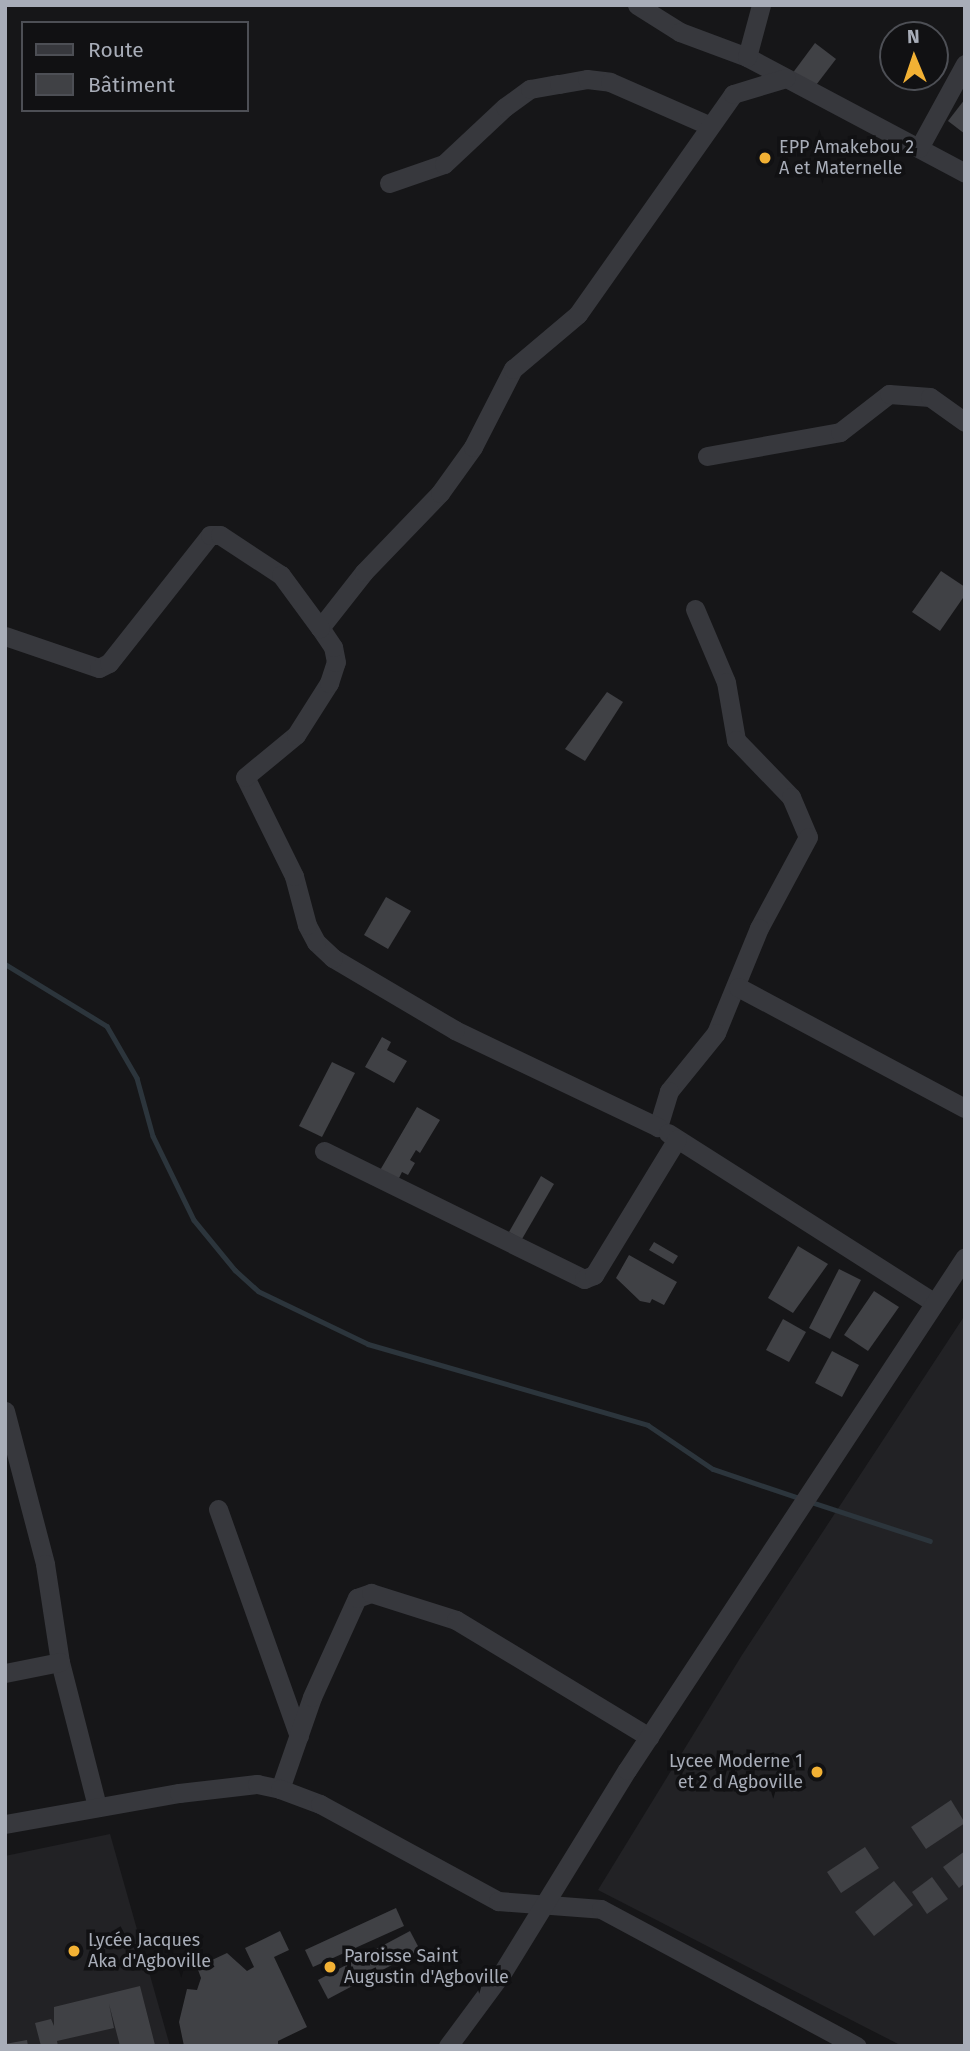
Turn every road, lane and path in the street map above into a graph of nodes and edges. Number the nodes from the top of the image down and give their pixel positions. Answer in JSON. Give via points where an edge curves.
{"nodes":[{"id":1,"x":637,"y":5,"type":"edge"},
{"id":2,"x":761,"y":5,"type":"edge"},
{"id":3,"x":747,"y":57,"type":"junction"},
{"id":4,"x":965,"y":64,"type":"edge"},
{"id":5,"x":786,"y":78,"type":"junction"},
{"id":6,"x":710,"y":126,"type":"junction"},
{"id":7,"x":919,"y":148,"type":"junction"},
{"id":8,"x":965,"y":173,"type":"edge"},
{"id":9,"x":389,"y":183,"type":"dead end"},
{"id":10,"x":965,"y":422,"type":"edge"},
{"id":11,"x":707,"y":456,"type":"dead end"},
{"id":12,"x":695,"y":608,"type":"dead end"},
{"id":13,"x":320,"y":628,"type":"junction"},
{"id":14,"x":5,"y":636,"type":"edge"},
{"id":15,"x":738,"y":987,"type":"junction"},
{"id":16,"x":965,"y":1108,"type":"edge"},
{"id":17,"x":658,"y":1126,"type":"junction"},
{"id":18,"x":677,"y":1139,"type":"junction"},
{"id":19,"x":324,"y":1151,"type":"dead end"},
{"id":20,"x":965,"y":1257,"type":"edge"},
{"id":21,"x":933,"y":1302,"type":"junction"},
{"id":22,"x":5,"y":1411,"type":"edge"},
{"id":23,"x":218,"y":1509,"type":"dead end"},
{"id":24,"x":60,"y":1662,"type":"junction"},
{"id":25,"x":5,"y":1673,"type":"edge"},
{"id":26,"x":299,"y":1736,"type":"junction"},
{"id":27,"x":649,"y":1737,"type":"junction"},
{"id":28,"x":280,"y":1789,"type":"junction"},
{"id":29,"x":97,"y":1806,"type":"junction"},
{"id":30,"x":5,"y":1824,"type":"edge"},
{"id":31,"x":540,"y":1906,"type":"junction"},
{"id":32,"x":448,"y":2046,"type":"edge"},
{"id":33,"x":857,"y":2046,"type":"edge"}],
"edges":[{"from":1,"to":3,"type":"street","via":[[680,32]]},
{"from":2,"to":3,"type":"street"},
{"from":3,"to":5,"type":"street"},
{"from":4,"to":7,"type":"street"},
{"from":5,"to":6,"type":"street","via":[[740,89]]},
{"from":5,"to":7,"type":"street"},
{"from":6,"to":9,"type":"street","via":[[610,82],[587,79],[530,89],[444,164]]},
{"from":6,"to":13,"type":"street","via":[[578,314],[513,369],[473,447],[440,493],[364,572]]},
{"from":7,"to":8,"type":"street"},
{"from":10,"to":11,"type":"street","via":[[930,397],[889,394],[841,432]]},
{"from":12,"to":15,"type":"street","via":[[726,682],[736,740],[791,797],[808,837],[759,928]]},
{"from":13,"to":14,"type":"street","via":[[281,575],[220,534],[210,535],[109,663],[99,668]]},
{"from":13,"to":17,"type":"street","via":[[336,655],[328,683],[288,745],[245,777],[294,876],[316,942],[333,958],[455,1030]]},
{"from":15,"to":16,"type":"street"},
{"from":15,"to":17,"type":"street","via":[[709,1044],[693,1057],[669,1091]]},
{"from":17,"to":18,"type":"street"},
{"from":18,"to":19,"type":"street","via":[[594,1275],[584,1279]]},
{"from":18,"to":21,"type":"street"},
{"from":20,"to":21,"type":"street"},
{"from":21,"to":27,"type":"street"},
{"from":22,"to":24,"type":"street","via":[[45,1564]]},
{"from":23,"to":26,"type":"street"},
{"from":24,"to":25,"type":"street"},
{"from":24,"to":29,"type":"street"},
{"from":26,"to":27,"type":"street","via":[[357,1598],[371,1593],[456,1620]]},
{"from":26,"to":28,"type":"street"},
{"from":27,"to":31,"type":"street"},
{"from":28,"to":29,"type":"street","via":[[257,1784]]},
{"from":28,"to":31,"type":"street","via":[[320,1804],[498,1901]]},
{"from":29,"to":30,"type":"street"},
{"from":31,"to":32,"type":"street","via":[[502,1973]]},
{"from":31,"to":33,"type":"street","via":[[601,1909]]}]}
